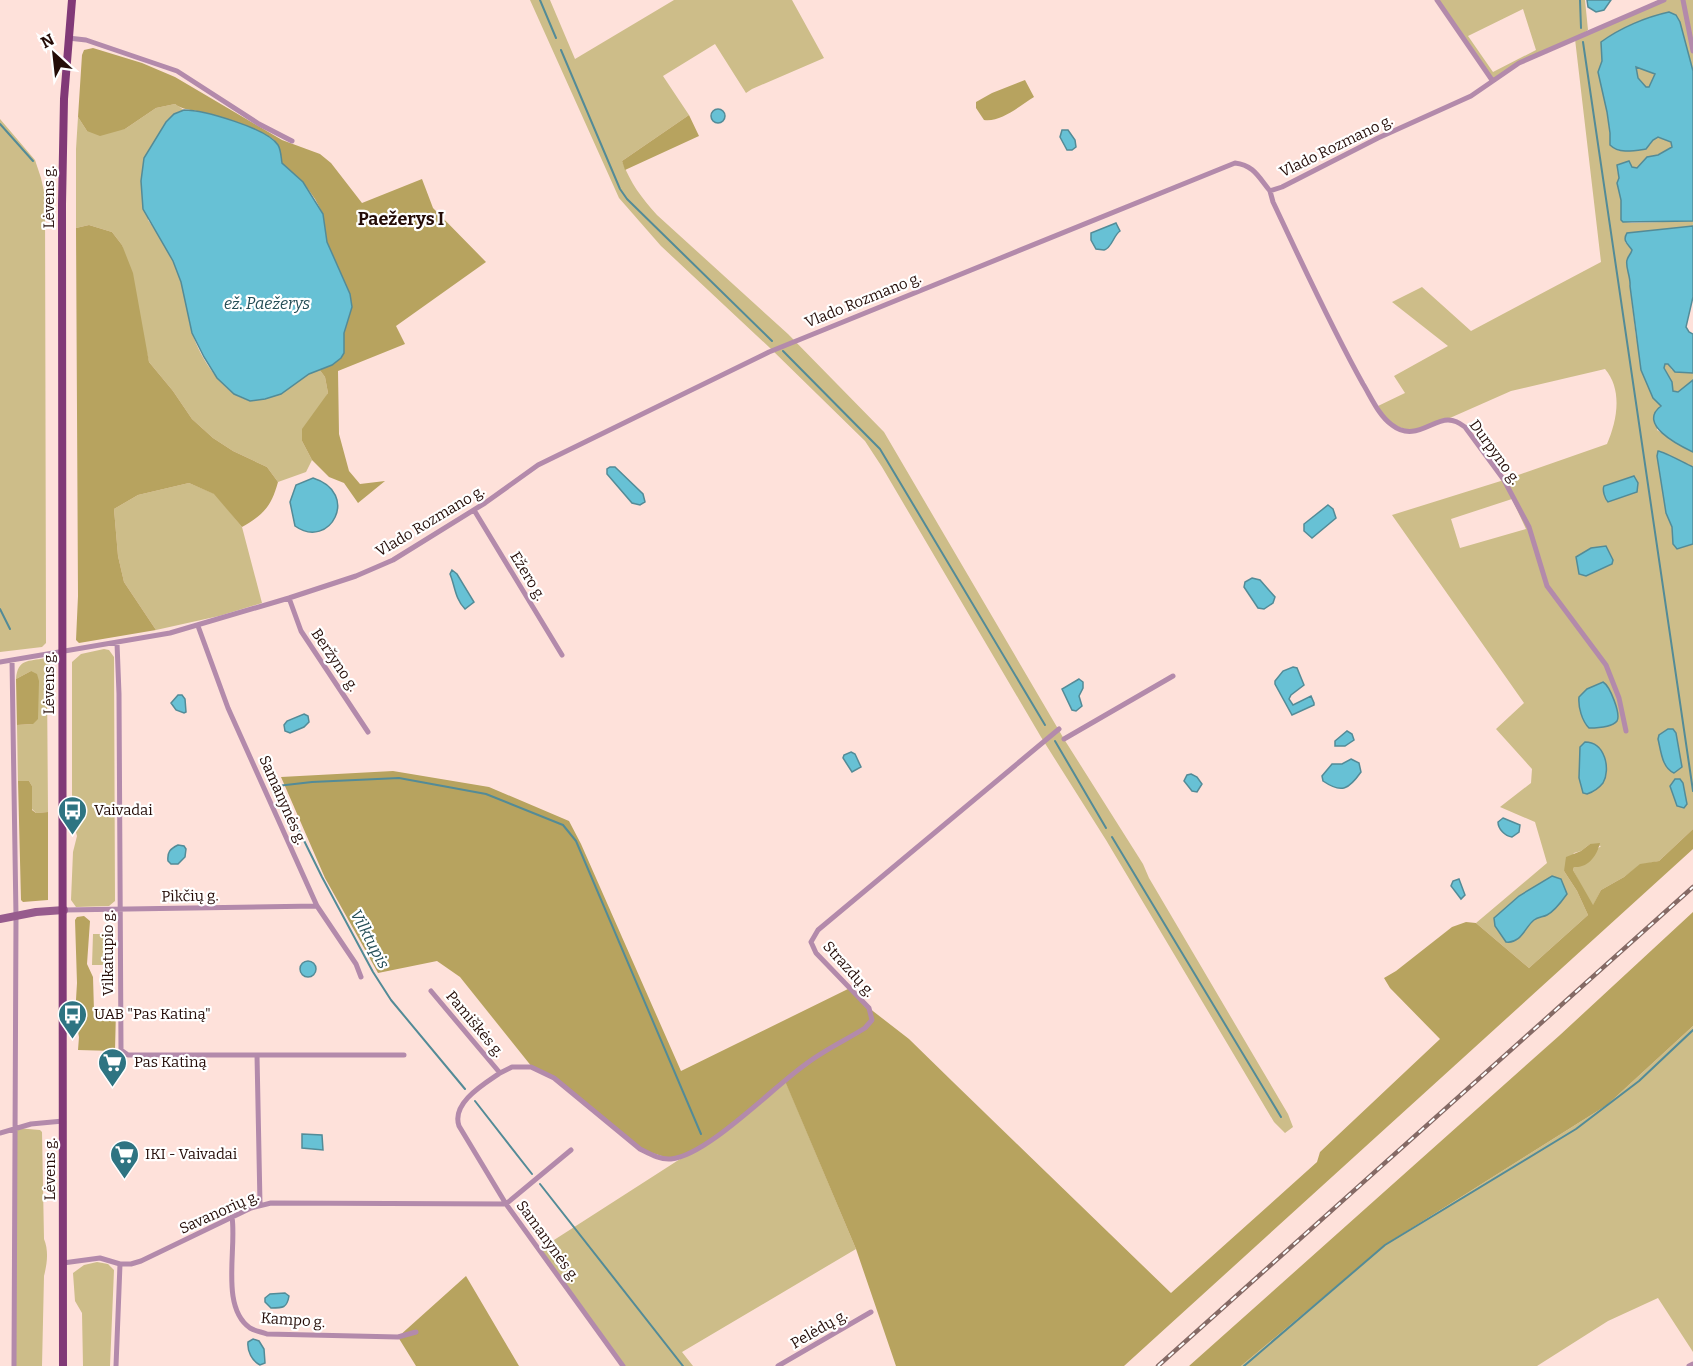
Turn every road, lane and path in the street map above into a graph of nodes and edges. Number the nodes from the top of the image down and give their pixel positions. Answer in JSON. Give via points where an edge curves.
{"nodes":[{"id":1,"x":72,"y":0,"type":"edge"},
{"id":2,"x":1437,"y":0,"type":"edge"},
{"id":3,"x":1664,"y":0,"type":"edge"},
{"id":4,"x":1683,"y":0,"type":"edge"},
{"id":5,"x":68,"y":38,"type":"junction"},
{"id":6,"x":1693,"y":51,"type":"edge"},
{"id":7,"x":1492,"y":80,"type":"junction"},
{"id":8,"x":292,"y":141,"type":"dead end"},
{"id":9,"x":1270,"y":190,"type":"junction"},
{"id":10,"x":474,"y":510,"type":"junction"},
{"id":11,"x":289,"y":598,"type":"junction"},
{"id":12,"x":198,"y":626,"type":"junction"},
{"id":13,"x":117,"y":643,"type":"junction"},
{"id":14,"x":62,"y":653,"type":"junction"},
{"id":15,"x":562,"y":655,"type":"dead end"},
{"id":16,"x":12,"y":660,"type":"junction"},
{"id":17,"x":0,"y":662,"type":"edge"},
{"id":18,"x":1173,"y":676,"type":"dead end"},
{"id":19,"x":1059,"y":729,"type":"dead end"},
{"id":20,"x":1626,"y":730,"type":"dead end"},
{"id":21,"x":368,"y":732,"type":"dead end"},
{"id":22,"x":1064,"y":739,"type":"dead end"},
{"id":23,"x":317,"y":906,"type":"junction"},
{"id":24,"x":120,"y":909,"type":"junction"},
{"id":25,"x":64,"y":910,"type":"junction"},
{"id":26,"x":16,"y":916,"type":"junction"},
{"id":27,"x":0,"y":919,"type":"edge"},
{"id":28,"x":361,"y":977,"type":"dead end"},
{"id":29,"x":431,"y":991,"type":"dead end"},
{"id":30,"x":404,"y":1054,"type":"dead end"},
{"id":31,"x":257,"y":1055,"type":"junction"},
{"id":32,"x":500,"y":1073,"type":"junction"},
{"id":33,"x":63,"y":1121,"type":"junction"},
{"id":34,"x":459,"y":1126,"type":"joint"},
{"id":35,"x":16,"y":1128,"type":"junction"},
{"id":36,"x":0,"y":1133,"type":"edge"},
{"id":37,"x":571,"y":1150,"type":"dead end"},
{"id":38,"x":260,"y":1204,"type":"junction"},
{"id":39,"x":506,"y":1204,"type":"junction"},
{"id":40,"x":232,"y":1216,"type":"junction"},
{"id":41,"x":63,"y":1263,"type":"junction"},
{"id":42,"x":120,"y":1264,"type":"junction"},
{"id":43,"x":871,"y":1312,"type":"dead end"},
{"id":44,"x":416,"y":1332,"type":"dead end"},
{"id":45,"x":14,"y":1366,"type":"edge"},
{"id":46,"x":63,"y":1366,"type":"edge"},
{"id":47,"x":116,"y":1366,"type":"edge"},
{"id":48,"x":623,"y":1366,"type":"edge"},
{"id":49,"x":778,"y":1366,"type":"edge"}],
"edges":[{"from":1,"to":5,"type":"main road","name":"Lėvens g."},
{"from":2,"to":7,"type":"street"},
{"from":3,"to":7,"type":"street","name":"Vlado Rozmano g.","via":[[1519,63]]},
{"from":4,"to":6,"type":"street"},
{"from":5,"to":8,"type":"street","via":[[86,40],[177,71]]},
{"from":5,"to":14,"type":"main road","name":"Lėvens g.","via":[[62,204]]},
{"from":7,"to":9,"type":"street","name":"Vlado Rozmano g.","via":[[1471,96]]},
{"from":9,"to":10,"type":"street","name":"Vlado Rozmano g.","via":[[1249,166],[1235,163],[789,343],[538,465]]},
{"from":9,"to":20,"type":"street","name":"Durpyno g.","via":[[1348,357],[1390,424],[1400,431],[1411,431],[1446,419],[1457,421],[1504,480],[1529,527],[1547,586],[1606,665]]},
{"from":10,"to":11,"type":"street","name":"Vlado Rozmano g.","via":[[393,560]]},
{"from":10,"to":15,"type":"street","name":"Ežero g."},
{"from":11,"to":12,"type":"street","name":"Vlado Rozmano g."},
{"from":11,"to":21,"type":"street","name":"Beržyno g.","via":[[301,631]]},
{"from":12,"to":13,"type":"street","name":"Vlado Rozmano g."},
{"from":12,"to":23,"type":"street","name":"Samanynės g.","via":[[228,708]]},
{"from":13,"to":14,"type":"street","name":"Vlado Rozmano g."},
{"from":13,"to":24,"type":"street","name":"Vilkatupio g."},
{"from":14,"to":16,"type":"street","name":"Vlado Rozmano g."},
{"from":14,"to":25,"type":"main road","name":"Lėvens g."},
{"from":16,"to":17,"type":"street","name":"Vlado Rozmano g."},
{"from":16,"to":26,"type":"street"},
{"from":18,"to":22,"type":"street"},
{"from":19,"to":32,"type":"street","name":"Strazdų g.","via":[[818,930],[811,942],[816,953],[869,1008],[872,1020],[866,1028],[806,1063],[717,1137],[671,1159],[655,1157],[554,1078],[531,1067],[512,1067]]},
{"from":23,"to":24,"type":"street","name":"Pikčių g."},
{"from":23,"to":28,"type":"street","name":"Samanynės g."},
{"from":24,"to":25,"type":"street","name":"Pikčių g."},
{"from":24,"to":31,"type":"street","name":"Vilkatupio g.","via":[[123,1053]]},
{"from":25,"to":26,"type":"main road"},
{"from":25,"to":33,"type":"main road","name":"Lėvens g."},
{"from":26,"to":27,"type":"main road"},
{"from":26,"to":35,"type":"street"},
{"from":29,"to":32,"type":"street","name":"Pamiškės g."},
{"from":30,"to":31,"type":"street","name":"Vilkatupio g."},
{"from":31,"to":38,"type":"street"},
{"from":32,"to":34,"type":"street","name":"Pamiškės g.","via":[[473,1093],[458,1113]]},
{"from":33,"to":35,"type":"street"},
{"from":33,"to":41,"type":"main road","name":"Lėvens g."},
{"from":34,"to":39,"type":"street","name":"Samanynės g."},
{"from":35,"to":36,"type":"street"},
{"from":35,"to":45,"type":"street"},
{"from":37,"to":39,"type":"street"},
{"from":38,"to":39,"type":"street","name":"Savanorių g."},
{"from":38,"to":40,"type":"street","name":"Savanorių g."},
{"from":39,"to":48,"type":"street","name":"Samanynės g."},
{"from":40,"to":42,"type":"street","name":"Savanorių g.","via":[[141,1261]]},
{"from":40,"to":44,"type":"street","name":"Kampo g.","via":[[232,1298],[239,1317],[251,1329],[267,1334],[398,1337]]},
{"from":41,"to":42,"type":"street","via":[[100,1258]]},
{"from":41,"to":46,"type":"main road","name":"Lėvens g."},
{"from":42,"to":47,"type":"street"},
{"from":43,"to":49,"type":"street","name":"Pelėdų g."}]}
